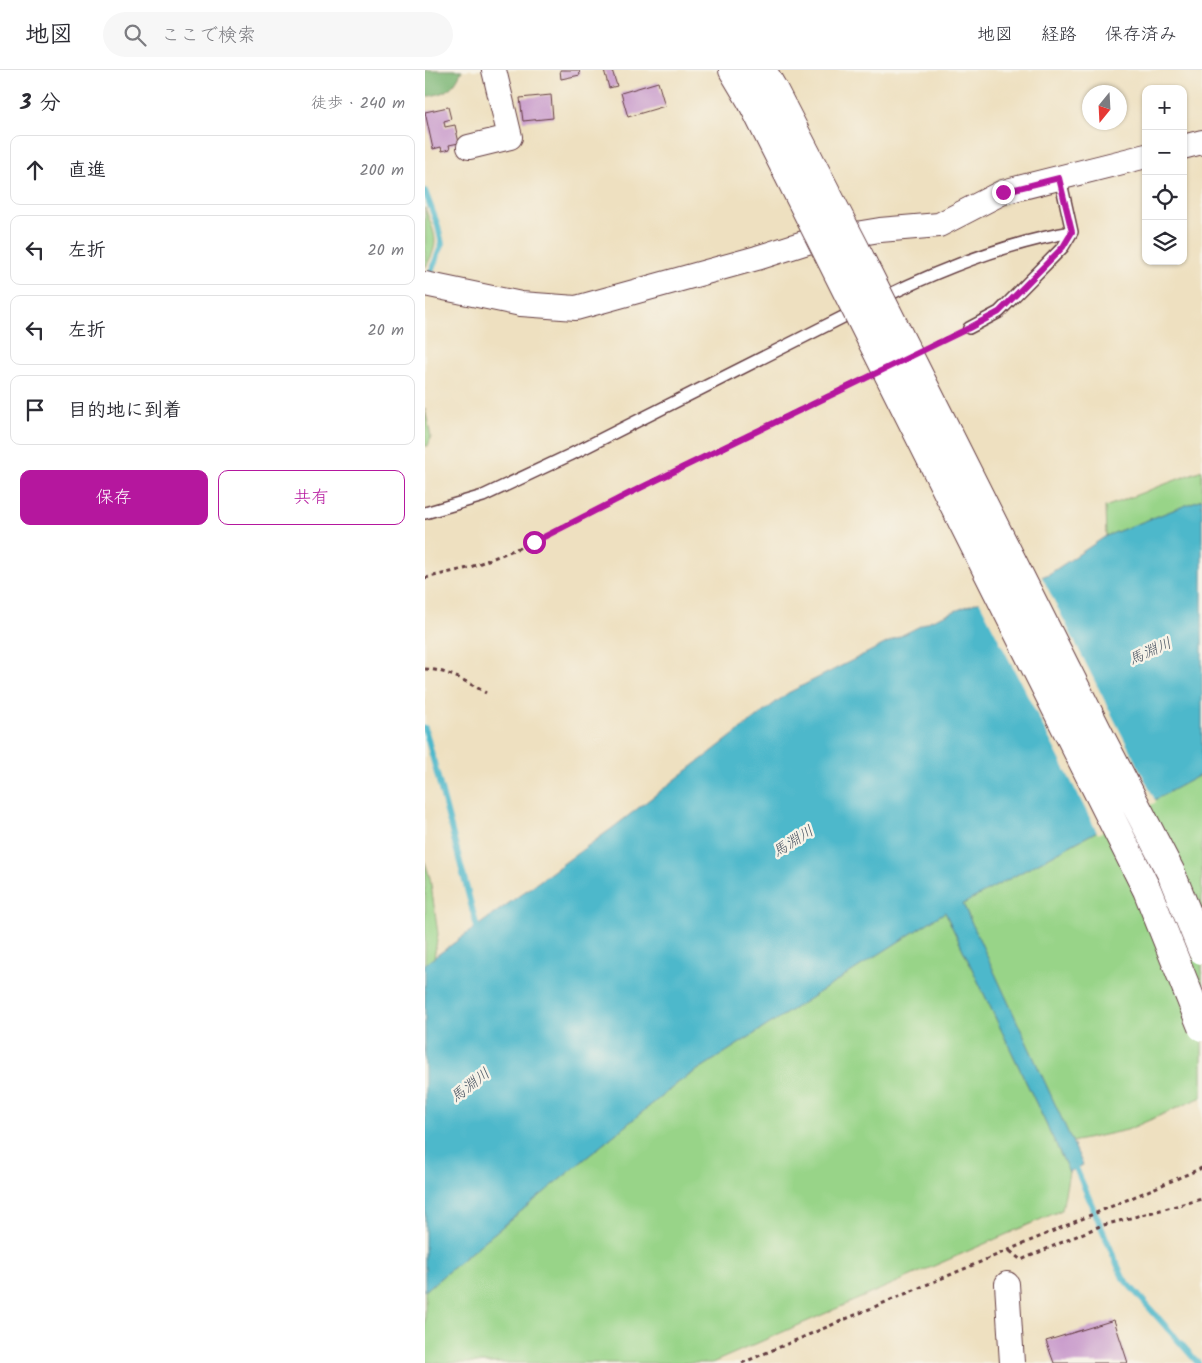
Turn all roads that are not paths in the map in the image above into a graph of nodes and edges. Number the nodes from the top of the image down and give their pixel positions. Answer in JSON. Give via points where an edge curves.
{"nodes":[{"id":1,"x":495,"y":70,"type":"edge"},
{"id":2,"x":733,"y":70,"type":"edge"},
{"id":3,"x":762,"y":87,"type":"edge"},
{"id":4,"x":1202,"y":142,"type":"edge"},
{"id":5,"x":1187,"y":146,"type":"edge"},
{"id":6,"x":469,"y":147,"type":"dead end"},
{"id":7,"x":1142,"y":157,"type":"edge"},
{"id":8,"x":1059,"y":178,"type":"junction"},
{"id":9,"x":1072,"y":232,"type":"junction"},
{"id":10,"x":425,"y":284,"type":"edge"},
{"id":11,"x":969,"y":328,"type":"road end"},
{"id":12,"x":425,"y":514,"type":"edge"},
{"id":13,"x":1202,"y":950,"type":"edge"},
{"id":14,"x":1202,"y":1027,"type":"edge"},
{"id":15,"x":1007,"y":1284,"type":"dead end"},
{"id":16,"x":1012,"y":1363,"type":"edge"}],
"edges":[{"from":1,"to":6,"type":"street","via":[[510,136]]},
{"from":2,"to":3,"type":"street"},
{"from":3,"to":13,"type":"street","bridge":true,"via":[[856,250],[1171,873]]},
{"from":3,"to":14,"type":"street","bridge":true,"via":[[1147,890]]},
{"from":4,"to":5,"type":"street"},
{"from":7,"to":8,"type":"street"},
{"from":8,"to":9,"type":"lane"},
{"from":8,"to":10,"type":"street","via":[[1003,192],[939,225],[880,230],[807,242],[575,308],[521,304]]},
{"from":9,"to":11,"type":"lane","via":[[1063,247],[999,312]]},
{"from":9,"to":12,"type":"lane","via":[[995,251],[926,276],[483,496]]},
{"from":15,"to":16,"type":"street"}]}
